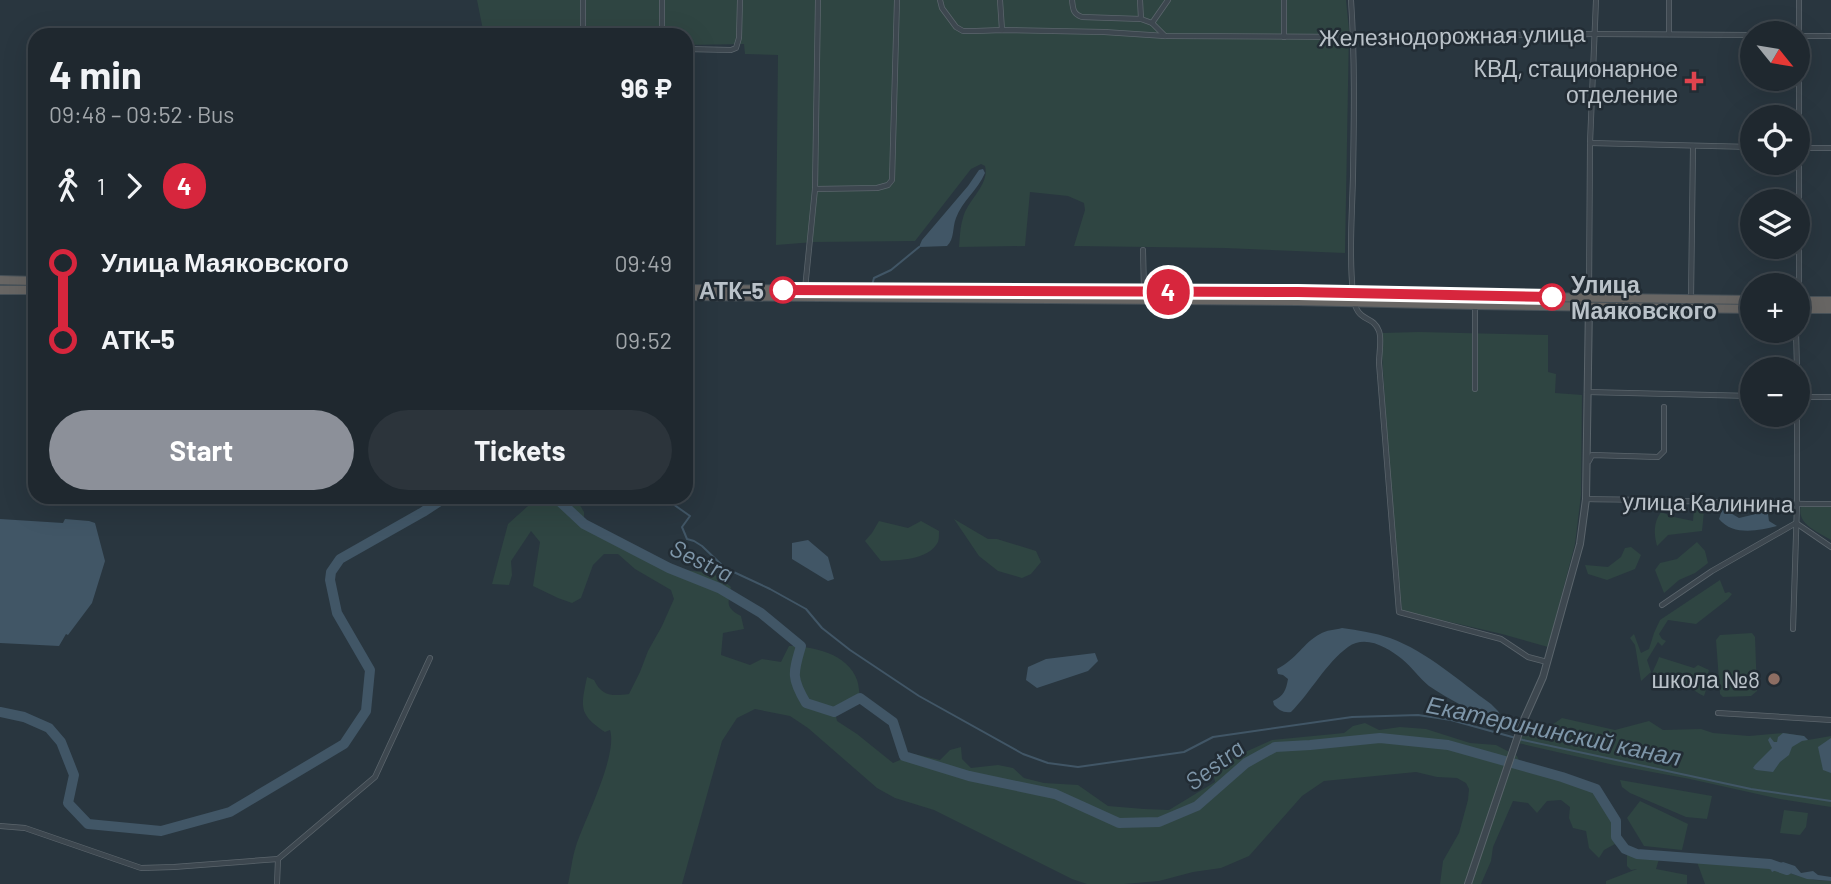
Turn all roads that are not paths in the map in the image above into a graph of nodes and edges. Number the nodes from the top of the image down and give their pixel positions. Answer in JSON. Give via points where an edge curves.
{"nodes":[{"id":1,"x":583,"y":0,"type":"edge"},
{"id":2,"x":662,"y":0,"type":"edge"},
{"id":3,"x":740,"y":0,"type":"edge"},
{"id":4,"x":818,"y":0,"type":"edge"},
{"id":5,"x":897,"y":0,"type":"edge"},
{"id":6,"x":940,"y":0,"type":"edge"},
{"id":7,"x":1000,"y":0,"type":"edge"},
{"id":8,"x":1072,"y":0,"type":"edge"},
{"id":9,"x":1140,"y":0,"type":"edge"},
{"id":10,"x":1168,"y":0,"type":"edge"},
{"id":11,"x":1284,"y":0,"type":"edge"},
{"id":12,"x":1351,"y":0,"type":"edge"},
{"id":13,"x":1596,"y":0,"type":"edge"},
{"id":14,"x":1670,"y":0,"type":"edge"},
{"id":15,"x":1799,"y":0,"type":"edge"},
{"id":16,"x":1141,"y":19,"type":"junction"},
{"id":17,"x":1798,"y":21,"type":"edge"},
{"id":18,"x":1152,"y":23,"type":"junction"},
{"id":19,"x":583,"y":28,"type":"edge"},
{"id":20,"x":662,"y":28,"type":"edge"},
{"id":21,"x":1002,"y":30,"type":"junction"},
{"id":22,"x":1595,"y":34,"type":"junction"},
{"id":23,"x":1669,"y":34,"type":"junction"},
{"id":24,"x":1740,"y":35,"type":"edge"},
{"id":25,"x":1165,"y":36,"type":"junction"},
{"id":26,"x":1810,"y":36,"type":"edge"},
{"id":27,"x":1831,"y":36,"type":"edge"},
{"id":28,"x":1284,"y":37,"type":"junction"},
{"id":29,"x":1353,"y":37,"type":"junction"},
{"id":30,"x":693,"y":49,"type":"edge"},
{"id":31,"x":1590,"y":143,"type":"junction"},
{"id":32,"x":1693,"y":146,"type":"junction"},
{"id":33,"x":1740,"y":147,"type":"edge"},
{"id":34,"x":1810,"y":148,"type":"edge"},
{"id":35,"x":1831,"y":148,"type":"edge"},
{"id":36,"x":1798,"y":175,"type":"edge"},
{"id":37,"x":815,"y":189,"type":"junction"},
{"id":38,"x":1143,"y":250,"type":"dead end"},
{"id":39,"x":1798,"y":273,"type":"edge"},
{"id":40,"x":0,"y":280,"type":"edge"},
{"id":41,"x":28,"y":281,"type":"edge"},
{"id":42,"x":693,"y":289,"type":"edge"},
{"id":43,"x":0,"y":290,"type":"edge"},
{"id":44,"x":28,"y":290,"type":"edge"},
{"id":45,"x":805,"y":290,"type":"junction"},
{"id":46,"x":1144,"y":292,"type":"junction"},
{"id":47,"x":693,"y":296,"type":"edge"},
{"id":48,"x":1353,"y":298,"type":"junction"},
{"id":49,"x":1691,"y":299,"type":"junction"},
{"id":50,"x":1740,"y":300,"type":"edge"},
{"id":51,"x":1831,"y":301,"type":"edge"},
{"id":52,"x":1589,"y":302,"type":"junction"},
{"id":53,"x":1810,"y":302,"type":"edge"},
{"id":54,"x":1475,"y":305,"type":"junction"},
{"id":55,"x":1810,"y":305,"type":"edge"},
{"id":56,"x":1740,"y":308,"type":"edge"},
{"id":57,"x":1831,"y":309,"type":"edge"},
{"id":58,"x":1475,"y":389,"type":"dead end"},
{"id":59,"x":1587,"y":392,"type":"junction"},
{"id":60,"x":1740,"y":396,"type":"edge"},
{"id":61,"x":1810,"y":397,"type":"edge"},
{"id":62,"x":1831,"y":397,"type":"edge"},
{"id":63,"x":1664,"y":407,"type":"dead end"},
{"id":64,"x":1798,"y":427,"type":"edge"},
{"id":65,"x":1586,"y":490,"type":"junction"},
{"id":66,"x":1586,"y":499,"type":"junction"},
{"id":67,"x":1831,"y":503,"type":"edge"},
{"id":68,"x":1797,"y":504,"type":"junction"},
{"id":69,"x":1796,"y":523,"type":"junction"},
{"id":70,"x":1831,"y":547,"type":"edge"},
{"id":71,"x":1662,"y":605,"type":"dead end"},
{"id":72,"x":1793,"y":629,"type":"dead end"},
{"id":73,"x":430,"y":658,"type":"dead end"},
{"id":74,"x":1548,"y":662,"type":"junction"},
{"id":75,"x":1718,"y":713,"type":"dead end"},
{"id":76,"x":1831,"y":720,"type":"edge"},
{"id":77,"x":0,"y":826,"type":"edge"},
{"id":78,"x":278,"y":859,"type":"junction"},
{"id":79,"x":277,"y":884,"type":"edge"},
{"id":80,"x":1468,"y":884,"type":"edge"}],
"edges":[{"from":1,"to":19,"type":"street"},
{"from":2,"to":20,"type":"street"},
{"from":3,"to":30,"type":"street","via":[[736,48]]},
{"from":4,"to":37,"type":"street"},
{"from":5,"to":37,"type":"street","via":[[892,180],[877,188]]},
{"from":6,"to":21,"type":"street","name":"Железнодорожная улица","via":[[963,31]]},
{"from":7,"to":21,"type":"street"},
{"from":8,"to":16,"type":"street","via":[[1073,11],[1082,17]]},
{"from":9,"to":16,"type":"street"},
{"from":10,"to":18,"type":"street"},
{"from":11,"to":28,"type":"street"},
{"from":12,"to":29,"type":"street"},
{"from":13,"to":22,"type":"street"},
{"from":14,"to":23,"type":"street"},
{"from":15,"to":17,"type":"street"},
{"from":16,"to":18,"type":"street"},
{"from":18,"to":25,"type":"street"},
{"from":21,"to":25,"type":"street","name":"Железнодорожная улица"},
{"from":22,"to":23,"type":"street","name":"Железнодорожная улица"},
{"from":22,"to":29,"type":"street","name":"Железнодорожная улица"},
{"from":22,"to":31,"type":"street"},
{"from":23,"to":24,"type":"street","name":"Железнодорожная улица"},
{"from":25,"to":28,"type":"street","name":"Железнодорожная улица"},
{"from":26,"to":27,"type":"street"},
{"from":28,"to":29,"type":"street","name":"Железнодорожная улица"},
{"from":29,"to":48,"type":"street"},
{"from":31,"to":32,"type":"street"},
{"from":31,"to":52,"type":"street"},
{"from":32,"to":33,"type":"street"},
{"from":32,"to":49,"type":"street"},
{"from":34,"to":35,"type":"street"},
{"from":36,"to":39,"type":"street"},
{"from":37,"to":45,"type":"street"},
{"from":38,"to":46,"type":"street"},
{"from":40,"to":41,"type":"highway"},
{"from":42,"to":45,"type":"highway"},
{"from":43,"to":44,"type":"highway"},
{"from":45,"to":46,"type":"highway"},
{"from":46,"to":48,"type":"highway"},
{"from":47,"to":48,"type":"highway"},
{"from":48,"to":52,"type":"highway"},
{"from":48,"to":54,"type":"highway"},
{"from":48,"to":74,"type":"street","via":[[1357,313],[1380,332],[1399,612],[1501,639],[1528,657]]},
{"from":49,"to":50,"type":"highway"},
{"from":49,"to":52,"type":"highway"},
{"from":51,"to":53,"type":"highway"},
{"from":52,"to":54,"type":"highway"},
{"from":52,"to":56,"type":"highway"},
{"from":52,"to":59,"type":"street"},
{"from":54,"to":58,"type":"street"},
{"from":55,"to":57,"type":"highway"},
{"from":59,"to":60,"type":"street"},
{"from":59,"to":65,"type":"street"},
{"from":61,"to":62,"type":"street"},
{"from":63,"to":65,"type":"street","via":[[1661,455],[1592,455]]},
{"from":64,"to":68,"type":"street"},
{"from":65,"to":66,"type":"street"},
{"from":66,"to":68,"type":"street","name":"улица Калинина"},
{"from":66,"to":74,"type":"street","via":[[1577,556]]},
{"from":67,"to":68,"type":"street","name":"улица Калинина"},
{"from":68,"to":69,"type":"street"},
{"from":69,"to":70,"type":"street"},
{"from":69,"to":71,"type":"street"},
{"from":69,"to":72,"type":"street"},
{"from":73,"to":78,"type":"street","via":[[375,777]]},
{"from":74,"to":80,"type":"street"},
{"from":75,"to":76,"type":"street"},
{"from":77,"to":78,"type":"street","via":[[25,828],[141,868]]},
{"from":78,"to":79,"type":"street"}]}
